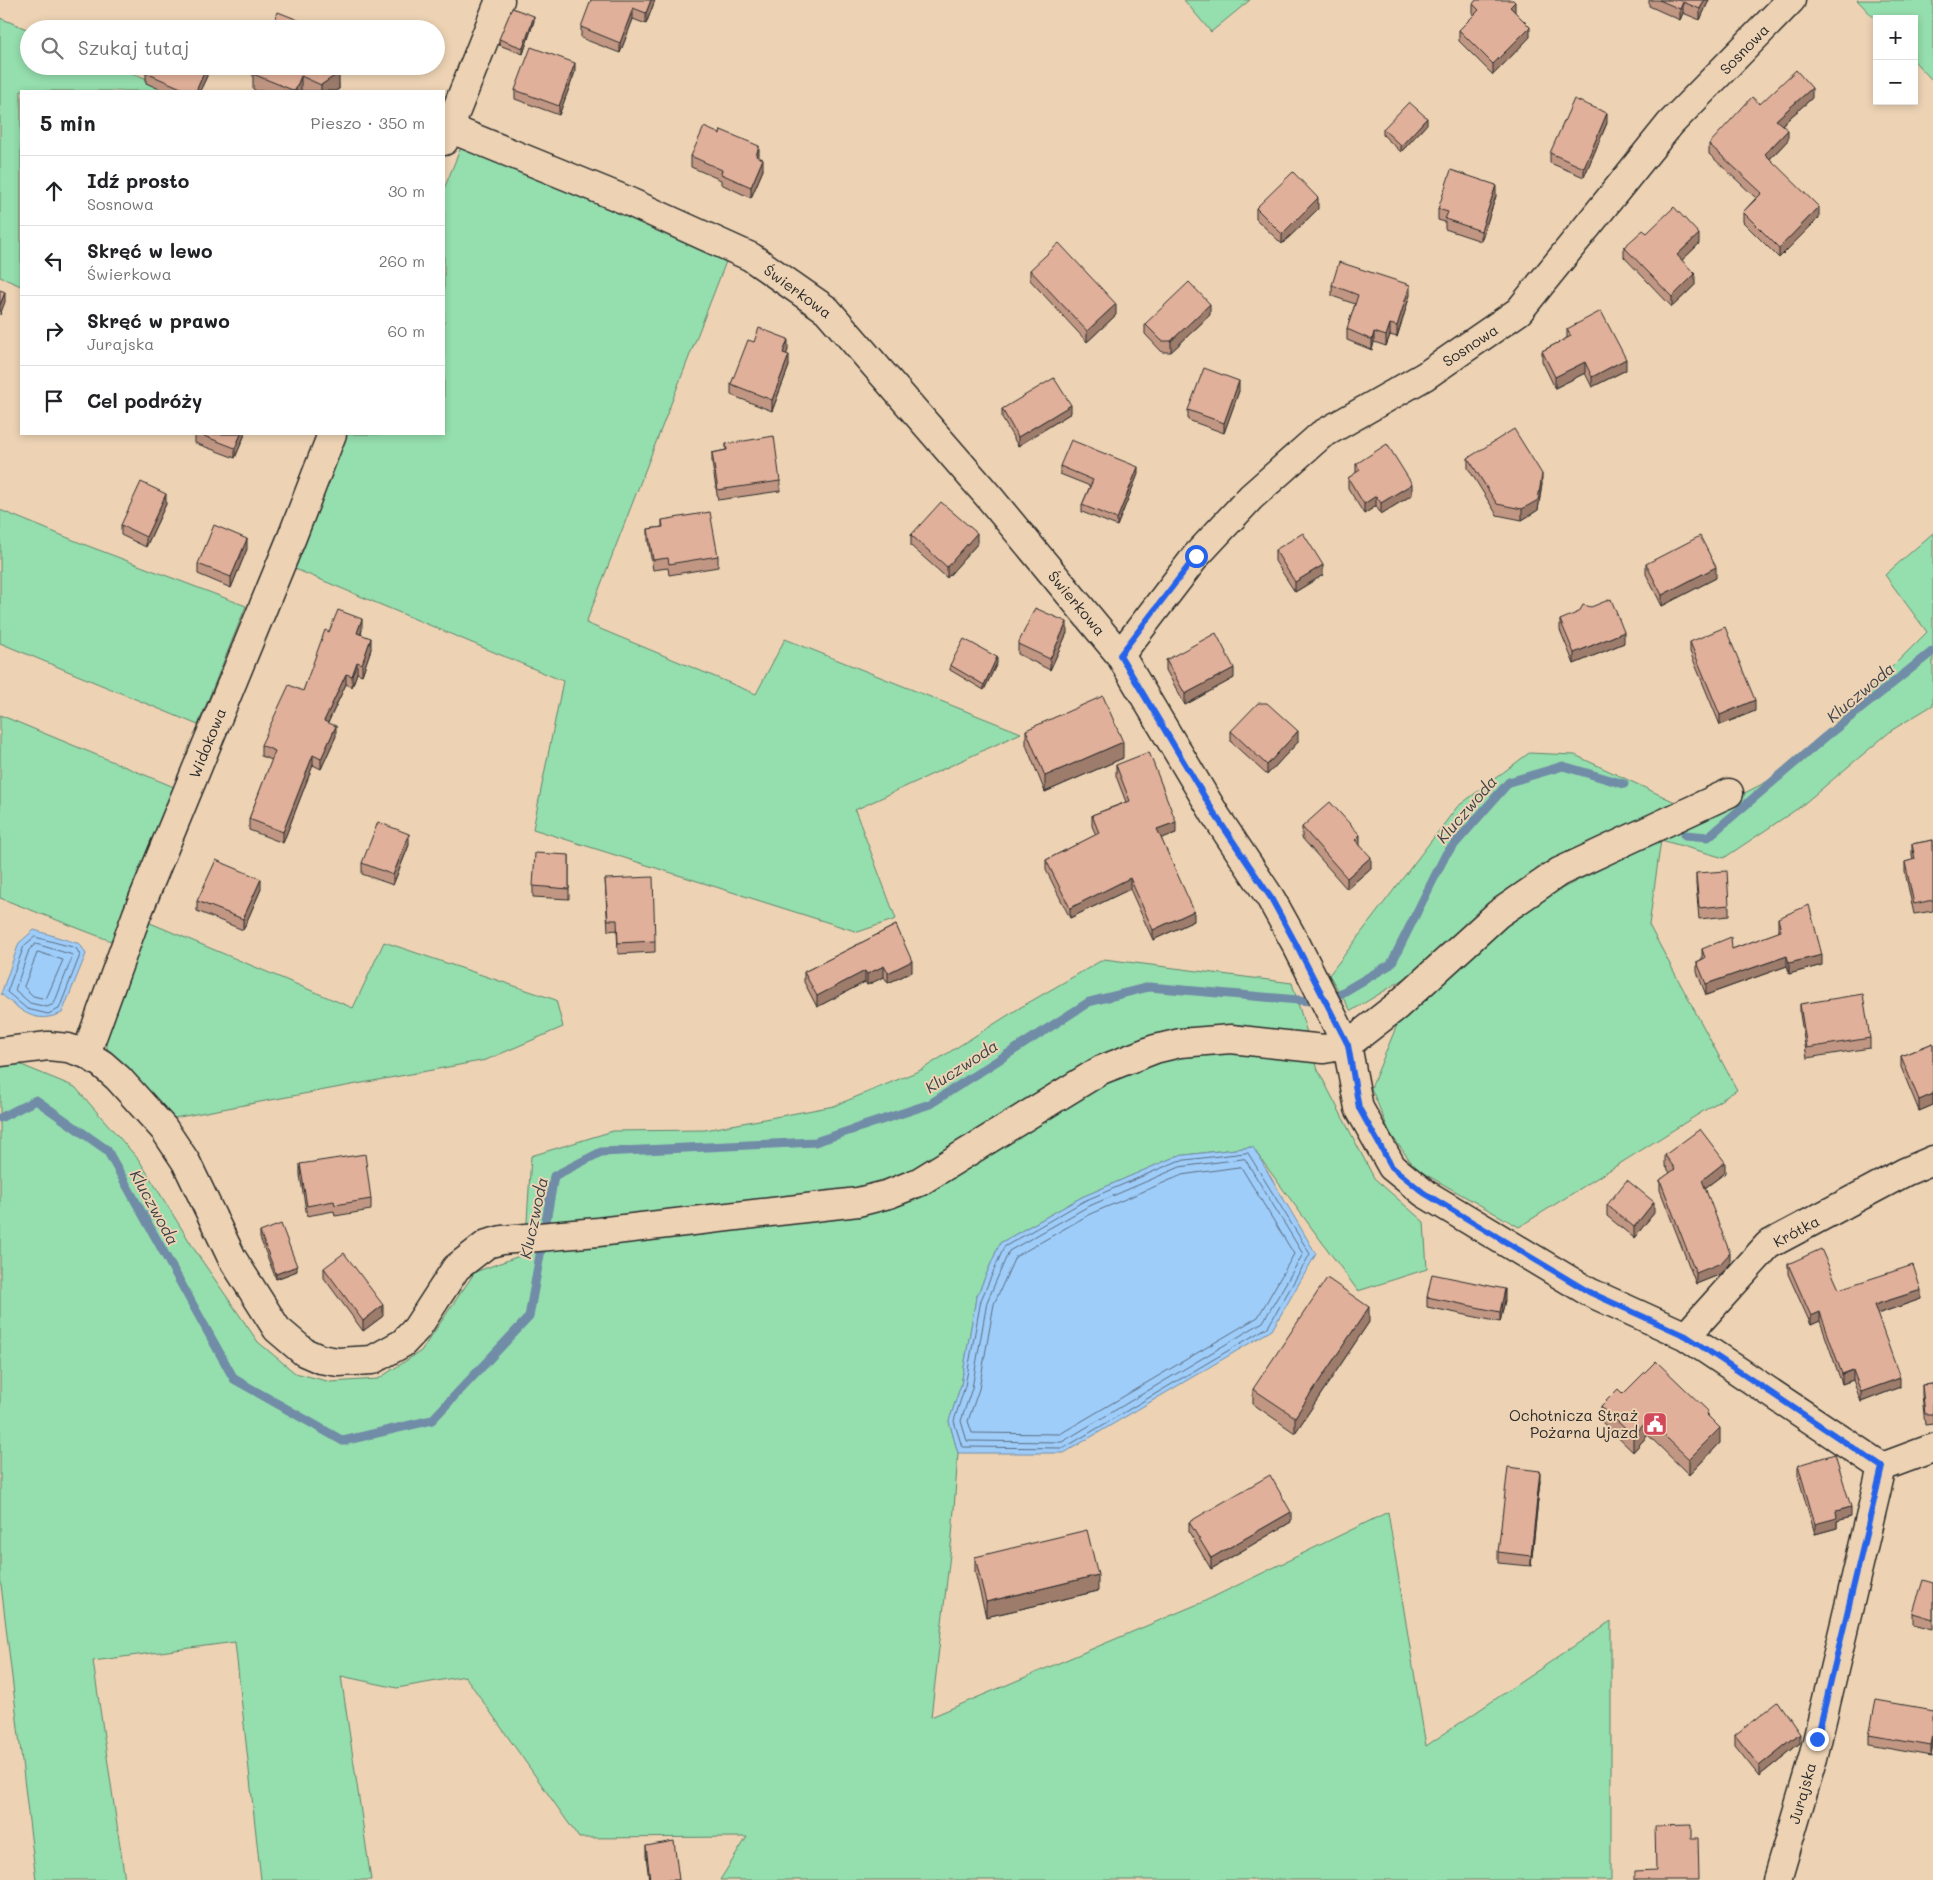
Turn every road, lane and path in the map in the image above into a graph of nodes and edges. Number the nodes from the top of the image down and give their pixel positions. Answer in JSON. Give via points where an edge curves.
{"nodes":[{"id":1,"x":500,"y":0,"type":"edge"},
{"id":2,"x":1792,"y":0,"type":"edge"},
{"id":3,"x":446,"y":134,"type":"edge"},
{"id":4,"x":332,"y":435,"type":"edge"},
{"id":5,"x":1120,"y":655,"type":"junction"},
{"id":6,"x":1729,"y":793,"type":"dead end"},
{"id":7,"x":1348,"y":1045,"type":"junction"},
{"id":8,"x":0,"y":1052,"type":"edge"},
{"id":9,"x":86,"y":1054,"type":"junction"},
{"id":10,"x":1933,"y":1160,"type":"edge"},
{"id":11,"x":1686,"y":1336,"type":"junction"},
{"id":12,"x":1933,"y":1448,"type":"edge"},
{"id":13,"x":1882,"y":1467,"type":"junction"},
{"id":14,"x":1777,"y":1880,"type":"edge"}],
"edges":[{"from":1,"to":3,"type":"street"},
{"from":2,"to":5,"type":"street","name":"Sosnowa","via":[[1670,124],[1519,310],[1425,376],[1321,434],[1251,496],[1209,542]]},
{"from":3,"to":5,"type":"street","name":"Świerkowa","via":[[623,199],[751,257],[827,310],[990,498]]},
{"from":4,"to":9,"type":"street","name":"Widokowa","via":[[136,914]]},
{"from":5,"to":7,"type":"street","name":"Świerkowa","via":[[1216,816],[1271,898]]},
{"from":6,"to":7,"type":"street","via":[[1559,872],[1498,914],[1397,1006]]},
{"from":7,"to":9,"type":"street","via":[[1324,1049],[1231,1039],[1180,1043],[1155,1049],[1101,1070],[919,1182],[858,1202],[487,1244],[456,1268],[417,1328],[403,1343],[372,1360],[338,1362],[304,1352],[277,1329],[232,1258],[186,1162],[164,1129],[118,1078]]},
{"from":7,"to":11,"type":"street","name":"Świerkowa","via":[[1359,1108],[1392,1167],[1424,1193],[1589,1292]]},
{"from":8,"to":9,"type":"street","via":[[48,1046]]},
{"from":10,"to":11,"type":"street","name":"Krótka","via":[[1768,1245]]},
{"from":11,"to":13,"type":"street","name":"Świerkowa"},
{"from":12,"to":13,"type":"street"},
{"from":13,"to":14,"type":"street","name":"Jurajska","via":[[1813,1758]]}]}
